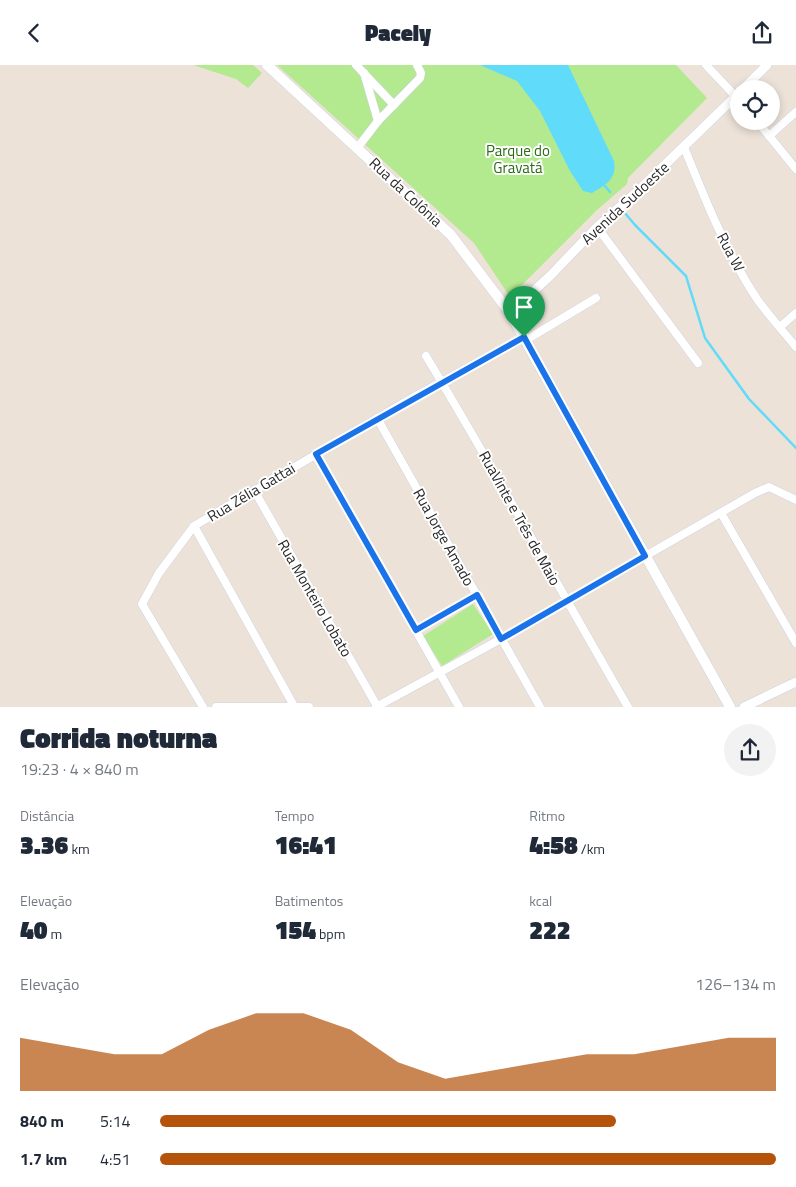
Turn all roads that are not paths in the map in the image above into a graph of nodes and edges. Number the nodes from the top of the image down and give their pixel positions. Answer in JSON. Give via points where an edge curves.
{"nodes":[{"id":1,"x":267,"y":65,"type":"edge"},
{"id":2,"x":356,"y":65,"type":"edge"},
{"id":3,"x":416,"y":65,"type":"edge"},
{"id":4,"x":706,"y":65,"type":"edge"},
{"id":5,"x":767,"y":65,"type":"edge"},
{"id":6,"x":364,"y":73,"type":"junction"},
{"id":7,"x":752,"y":80,"type":"edge"},
{"id":8,"x":730,"y":89,"type":"edge"},
{"id":9,"x":730,"y":104,"type":"edge"},
{"id":10,"x":394,"y":105,"type":"junction"},
{"id":11,"x":796,"y":112,"type":"edge"},
{"id":12,"x":378,"y":121,"type":"junction"},
{"id":13,"x":764,"y":130,"type":"edge"},
{"id":14,"x":769,"y":136,"type":"junction"},
{"id":15,"x":358,"y":147,"type":"junction"},
{"id":16,"x":684,"y":147,"type":"junction"},
{"id":17,"x":796,"y":169,"type":"edge"},
{"id":18,"x":597,"y":227,"type":"junction"},
{"id":19,"x":596,"y":298,"type":"dead end"},
{"id":20,"x":510,"y":313,"type":"junction"},
{"id":21,"x":796,"y":313,"type":"edge"},
{"id":22,"x":780,"y":327,"type":"junction"},
{"id":23,"x":525,"y":339,"type":"junction"},
{"id":24,"x":796,"y":347,"type":"edge"},
{"id":25,"x":426,"y":356,"type":"dead end"},
{"id":26,"x":698,"y":363,"type":"dead end"},
{"id":27,"x":442,"y":382,"type":"junction"},
{"id":28,"x":377,"y":418,"type":"junction"},
{"id":29,"x":316,"y":454,"type":"junction"},
{"id":30,"x":254,"y":490,"type":"junction"},
{"id":31,"x":796,"y":499,"type":"edge"},
{"id":32,"x":721,"y":513,"type":"junction"},
{"id":33,"x":194,"y":525,"type":"junction"},
{"id":34,"x":645,"y":556,"type":"junction"},
{"id":35,"x":477,"y":595,"type":"junction"},
{"id":36,"x":567,"y":601,"type":"junction"},
{"id":37,"x":416,"y":630,"type":"junction"},
{"id":38,"x":501,"y":639,"type":"junction"},
{"id":39,"x":796,"y":643,"type":"edge"},
{"id":40,"x":439,"y":672,"type":"junction"},
{"id":41,"x":796,"y":682,"type":"edge"},
{"id":42,"x":294,"y":706,"type":"junction"},
{"id":43,"x":203,"y":707,"type":"edge"},
{"id":44,"x":216,"y":707,"type":"edge"},
{"id":45,"x":310,"y":707,"type":"edge"},
{"id":46,"x":376,"y":707,"type":"edge"},
{"id":47,"x":459,"y":707,"type":"edge"},
{"id":48,"x":540,"y":707,"type":"edge"},
{"id":49,"x":628,"y":707,"type":"edge"},
{"id":50,"x":730,"y":707,"type":"edge"},
{"id":51,"x":744,"y":707,"type":"edge"}],
"edges":[{"from":1,"to":15,"type":"main road","name":"Rua da Colônia"},
{"from":2,"to":6,"type":"street"},
{"from":3,"to":10,"type":"street","via":[[421,73],[415,84]]},
{"from":4,"to":8,"type":"street"},
{"from":5,"to":7,"type":"street"},
{"from":6,"to":10,"type":"street"},
{"from":6,"to":12,"type":"street"},
{"from":9,"to":16,"type":"street","name":"Avenida Sudoeste"},
{"from":10,"to":12,"type":"street"},
{"from":11,"to":14,"type":"street"},
{"from":12,"to":15,"type":"street"},
{"from":13,"to":14,"type":"street"},
{"from":14,"to":17,"type":"street"},
{"from":15,"to":20,"type":"main road","name":"Rua da Colônia","via":[[451,235]]},
{"from":16,"to":18,"type":"street","name":"Avenida Sudoeste"},
{"from":16,"to":22,"type":"street","name":"Rua W","via":[[714,221],[735,261],[758,300]]},
{"from":18,"to":20,"type":"street","name":"Avenida Sudoeste"},
{"from":18,"to":26,"type":"street"},
{"from":19,"to":23,"type":"street","name":"Rua Zélia Gattai"},
{"from":20,"to":23,"type":"main road","name":"Rua da Colônia"},
{"from":21,"to":22,"type":"street"},
{"from":22,"to":24,"type":"street","name":"Rua W"},
{"from":23,"to":27,"type":"street","name":"Rua Zélia Gattai"},
{"from":23,"to":34,"type":"main road","name":"Rua da Colônia"},
{"from":25,"to":27,"type":"street","name":"RuaVinte e Três de Maio"},
{"from":27,"to":28,"type":"street","name":"Rua Zélia Gattai"},
{"from":27,"to":36,"type":"street","name":"RuaVinte e Três de Maio"},
{"from":28,"to":29,"type":"street","name":"Rua Zélia Gattai"},
{"from":28,"to":35,"type":"street","name":"Rua Jorge Amado"},
{"from":29,"to":30,"type":"street","name":"Rua Zélia Gattai"},
{"from":29,"to":37,"type":"street"},
{"from":30,"to":33,"type":"street","name":"Rua Zélia Gattai"},
{"from":30,"to":46,"type":"street","name":"Rua Monteiro Lobato"},
{"from":31,"to":32,"type":"street","via":[[769,487]]},
{"from":32,"to":34,"type":"street"},
{"from":32,"to":39,"type":"street"},
{"from":33,"to":42,"type":"street"},
{"from":33,"to":43,"type":"street","name":"Rua Zélia Gattai","via":[[159,573],[142,604]]},
{"from":34,"to":36,"type":"street"},
{"from":34,"to":50,"type":"main road","name":"Rua da Colônia"},
{"from":35,"to":37,"type":"street"},
{"from":35,"to":38,"type":"street","name":"Rua Jorge Amado"},
{"from":36,"to":38,"type":"street"},
{"from":36,"to":49,"type":"street","name":"RuaVinte e Três de Maio"},
{"from":37,"to":40,"type":"street"},
{"from":38,"to":40,"type":"street"},
{"from":38,"to":48,"type":"street","name":"Rua Jorge Amado"},
{"from":40,"to":46,"type":"street"},
{"from":40,"to":47,"type":"street"},
{"from":41,"to":51,"type":"street"},
{"from":42,"to":44,"type":"street"},
{"from":42,"to":45,"type":"street"}]}
